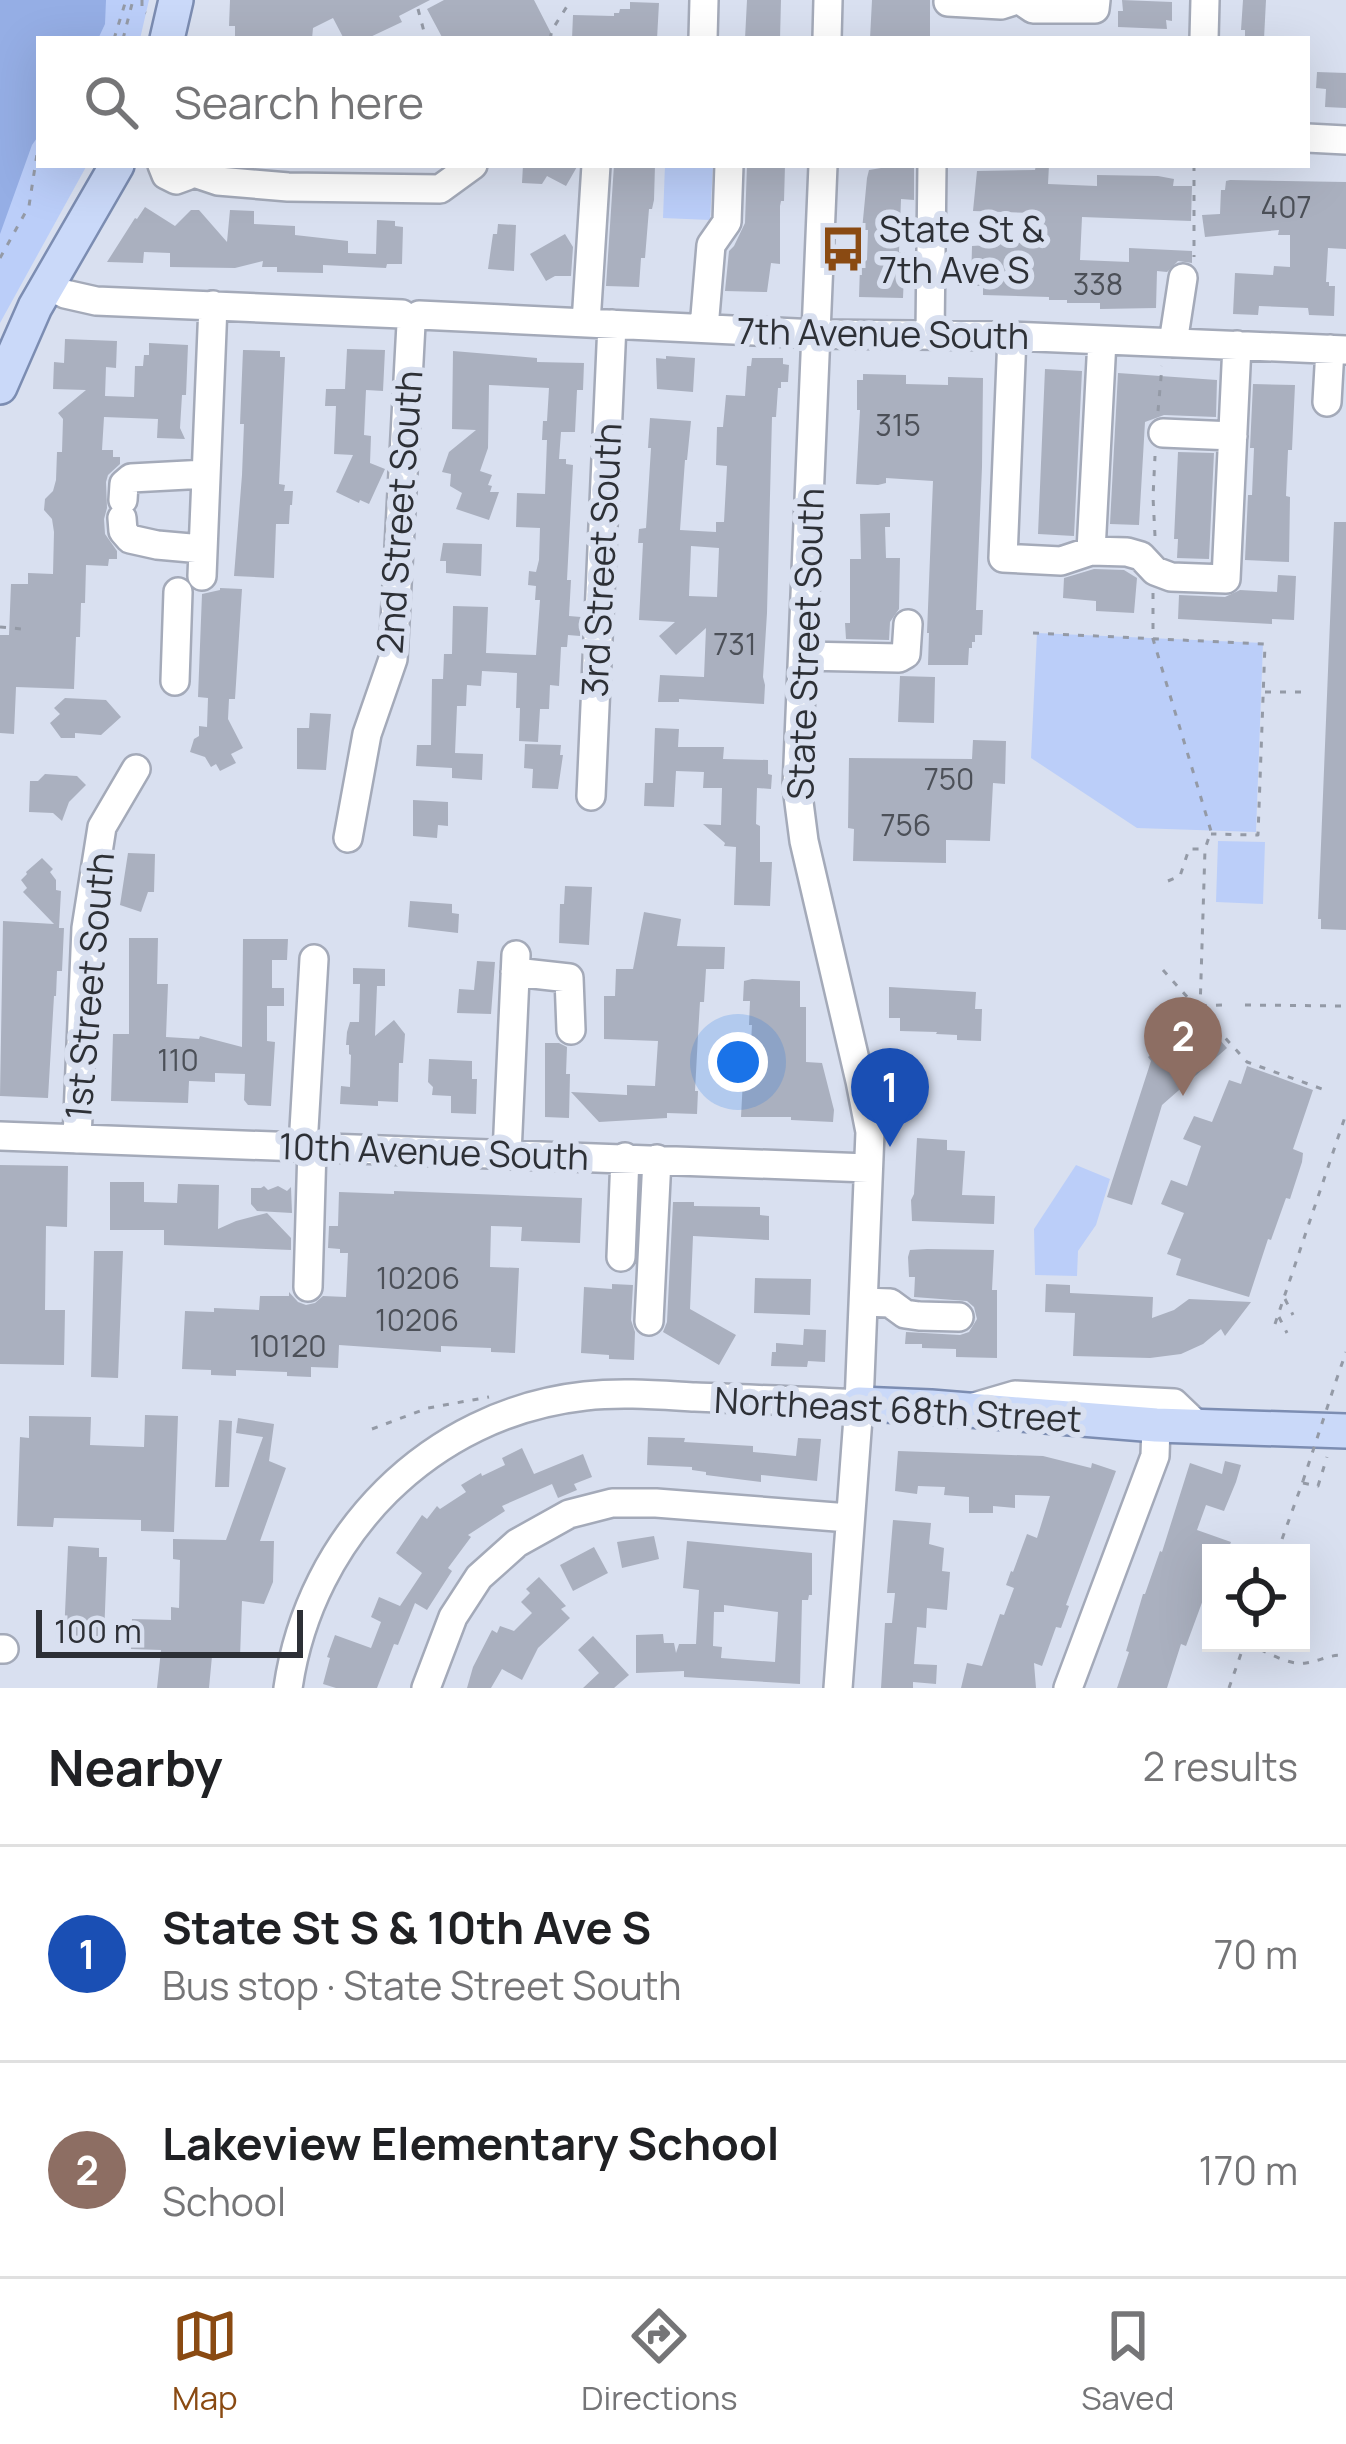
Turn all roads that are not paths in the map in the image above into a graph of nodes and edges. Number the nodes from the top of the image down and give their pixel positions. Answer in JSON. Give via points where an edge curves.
{"nodes":[{"id":1,"x":704,"y":0,"type":"edge"},
{"id":2,"x":828,"y":0,"type":"edge"},
{"id":3,"x":1019,"y":0,"type":"edge"},
{"id":4,"x":1096,"y":0,"type":"edge"},
{"id":5,"x":1205,"y":0,"type":"edge"},
{"id":6,"x":948,"y":2,"type":"edge"},
{"id":7,"x":703,"y":36,"type":"edge"},
{"id":8,"x":827,"y":36,"type":"edge"},
{"id":9,"x":1204,"y":36,"type":"edge"},
{"id":10,"x":1310,"y":139,"type":"edge"},
{"id":11,"x":1346,"y":140,"type":"edge"},
{"id":12,"x":115,"y":168,"type":"edge"},
{"id":13,"x":163,"y":168,"type":"edge"},
{"id":14,"x":191,"y":168,"type":"edge"},
{"id":15,"x":469,"y":168,"type":"edge"},
{"id":16,"x":596,"y":168,"type":"edge"},
{"id":17,"x":729,"y":168,"type":"edge"},
{"id":18,"x":823,"y":168,"type":"edge"},
{"id":19,"x":932,"y":168,"type":"edge"},
{"id":20,"x":288,"y":176,"type":"edge"},
{"id":21,"x":1188,"y":276,"type":"road end"},
{"id":22,"x":47,"y":285,"type":"junction"},
{"id":23,"x":213,"y":305,"type":"junction"},
{"id":24,"x":411,"y":318,"type":"junction"},
{"id":25,"x":599,"y":323,"type":"junction"},
{"id":26,"x":704,"y":328,"type":"junction"},
{"id":27,"x":817,"y":334,"type":"junction"},
{"id":28,"x":930,"y":334,"type":"junction"},
{"id":29,"x":1012,"y":336,"type":"junction"},
{"id":30,"x":1102,"y":340,"type":"junction"},
{"id":31,"x":1237,"y":345,"type":"junction"},
{"id":32,"x":1338,"y":350,"type":"edge"},
{"id":33,"x":1167,"y":351,"type":"junction"},
{"id":34,"x":0,"y":387,"type":"edge"},
{"id":35,"x":1328,"y":402,"type":"dead end"},
{"id":36,"x":1233,"y":436,"type":"junction"},
{"id":37,"x":1159,"y":437,"type":"road end"},
{"id":38,"x":206,"y":474,"type":"junction"},
{"id":39,"x":1091,"y":551,"type":"junction"},
{"id":40,"x":178,"y":592,"type":"dead end"},
{"id":41,"x":908,"y":624,"type":"dead end"},
{"id":42,"x":803,"y":656,"type":"junction"},
{"id":43,"x":175,"y":681,"type":"dead end"},
{"id":44,"x":136,"y":769,"type":"dead end"},
{"id":45,"x":591,"y":796,"type":"dead end"},
{"id":46,"x":348,"y":838,"type":"dead end"},
{"id":47,"x":314,"y":959,"type":"dead end"},
{"id":48,"x":571,"y":1030,"type":"dead end"},
{"id":49,"x":0,"y":1136,"type":"edge"},
{"id":50,"x":77,"y":1139,"type":"junction"},
{"id":51,"x":307,"y":1147,"type":"junction"},
{"id":52,"x":507,"y":1154,"type":"junction"},
{"id":53,"x":625,"y":1157,"type":"junction"},
{"id":54,"x":657,"y":1159,"type":"junction"},
{"id":55,"x":868,"y":1168,"type":"junction"},
{"id":56,"x":621,"y":1257,"type":"dead end"},
{"id":57,"x":308,"y":1287,"type":"dead end"},
{"id":58,"x":864,"y":1302,"type":"junction"},
{"id":59,"x":959,"y":1317,"type":"dead end"},
{"id":60,"x":650,"y":1321,"type":"dead end"},
{"id":61,"x":859,"y":1404,"type":"junction"},
{"id":62,"x":967,"y":1410,"type":"junction"},
{"id":63,"x":1156,"y":1425,"type":"junction"},
{"id":64,"x":1198,"y":1426,"type":"junction"},
{"id":65,"x":1338,"y":1440,"type":"edge"},
{"id":66,"x":849,"y":1519,"type":"junction"},
{"id":67,"x":288,"y":1688,"type":"edge"},
{"id":68,"x":426,"y":1688,"type":"edge"},
{"id":69,"x":838,"y":1688,"type":"edge"},
{"id":70,"x":1068,"y":1688,"type":"edge"}],
"edges":[{"from":1,"to":7,"type":"street"},
{"from":2,"to":8,"type":"street"},
{"from":3,"to":4,"type":"street","via":[[1033,9],[1095,9]]},
{"from":3,"to":6,"type":"street"},
{"from":5,"to":9,"type":"street"},
{"from":10,"to":11,"type":"street"},
{"from":12,"to":22,"type":"main road"},
{"from":13,"to":14,"type":"street","via":[[176,180]]},
{"from":14,"to":20,"type":"street","via":[[218,181]]},
{"from":15,"to":20,"type":"street","via":[[440,189]]},
{"from":16,"to":25,"type":"street","name":"3rd Street South"},
{"from":17,"to":26,"type":"street","via":[[728,222],[711,245]]},
{"from":18,"to":27,"type":"street","name":"State Street South"},
{"from":19,"to":28,"type":"street"},
{"from":21,"to":33,"type":"street"},
{"from":22,"to":23,"type":"street","name":"7th Avenue South","via":[[95,301]]},
{"from":22,"to":34,"type":"main road"},
{"from":23,"to":24,"type":"street","name":"7th Avenue South"},
{"from":23,"to":38,"type":"street"},
{"from":24,"to":25,"type":"street","name":"7th Avenue South"},
{"from":24,"to":46,"type":"street","name":"2nd Street South","via":[[393,659],[367,734]]},
{"from":25,"to":26,"type":"street","name":"7th Avenue South"},
{"from":25,"to":45,"type":"street","name":"3rd Street South"},
{"from":26,"to":27,"type":"street","name":"7th Avenue South"},
{"from":27,"to":28,"type":"street","name":"7th Avenue South"},
{"from":27,"to":42,"type":"street","name":"State Street South"},
{"from":28,"to":29,"type":"street","name":"7th Avenue South"},
{"from":29,"to":30,"type":"street","name":"7th Avenue South"},
{"from":29,"to":39,"type":"street","via":[[1003,558],[1061,561]]},
{"from":30,"to":33,"type":"street","name":"7th Avenue South"},
{"from":30,"to":39,"type":"street"},
{"from":31,"to":32,"type":"street","name":"7th Avenue South"},
{"from":31,"to":33,"type":"street","name":"7th Avenue South"},
{"from":31,"to":36,"type":"street"},
{"from":32,"to":35,"type":"street"},
{"from":36,"to":37,"type":"street"},
{"from":36,"to":39,"type":"street","via":[[1226,579],[1171,578],[1127,551]]},
{"from":38,"to":38,"type":"street","via":[[202,562],[123,531],[124,484],[131,478]]},
{"from":40,"to":43,"type":"street"},
{"from":41,"to":42,"type":"street","via":[[906,654],[898,658]]},
{"from":42,"to":55,"type":"street","name":"State Street South","via":[[800,821],[865,1102]]},
{"from":44,"to":50,"type":"street","name":"1st Street South","via":[[102,827],[86,928]]},
{"from":47,"to":51,"type":"street"},
{"from":48,"to":52,"type":"street","via":[[569,978],[516,964]]},
{"from":49,"to":50,"type":"street","name":"10th Avenue South"},
{"from":50,"to":51,"type":"street","name":"10th Avenue South"},
{"from":51,"to":52,"type":"street","name":"10th Avenue South"},
{"from":51,"to":57,"type":"street"},
{"from":52,"to":53,"type":"street","name":"10th Avenue South"},
{"from":53,"to":54,"type":"street","name":"10th Avenue South"},
{"from":53,"to":56,"type":"street"},
{"from":54,"to":55,"type":"street","name":"10th Avenue South"},
{"from":54,"to":60,"type":"street"},
{"from":55,"to":58,"type":"street","name":"State Street South"},
{"from":58,"to":59,"type":"street"},
{"from":58,"to":61,"type":"street","name":"State Street South"},
{"from":61,"to":62,"type":"main road","name":"Northeast 68th Street"},
{"from":61,"to":66,"type":"street","name":"State Street South"},
{"from":61,"to":67,"type":"street","name":"Northeast 68th Street","via":[[585,1396],[513,1413],[457,1438],[407,1472],[346,1537],[309,1605]]},
{"from":62,"to":63,"type":"main road","name":"Northeast 68th Street"},
{"from":62,"to":64,"type":"street","via":[[1015,1395],[1174,1402]]},
{"from":63,"to":64,"type":"main road","name":"Northeast 68th Street"},
{"from":63,"to":70,"type":"street","via":[[1155,1456]]},
{"from":64,"to":65,"type":"main road","name":"Northeast 68th Street"},
{"from":66,"to":68,"type":"street","via":[[656,1503],[569,1514],[479,1576]]},
{"from":66,"to":69,"type":"street","name":"State Street South"}]}
